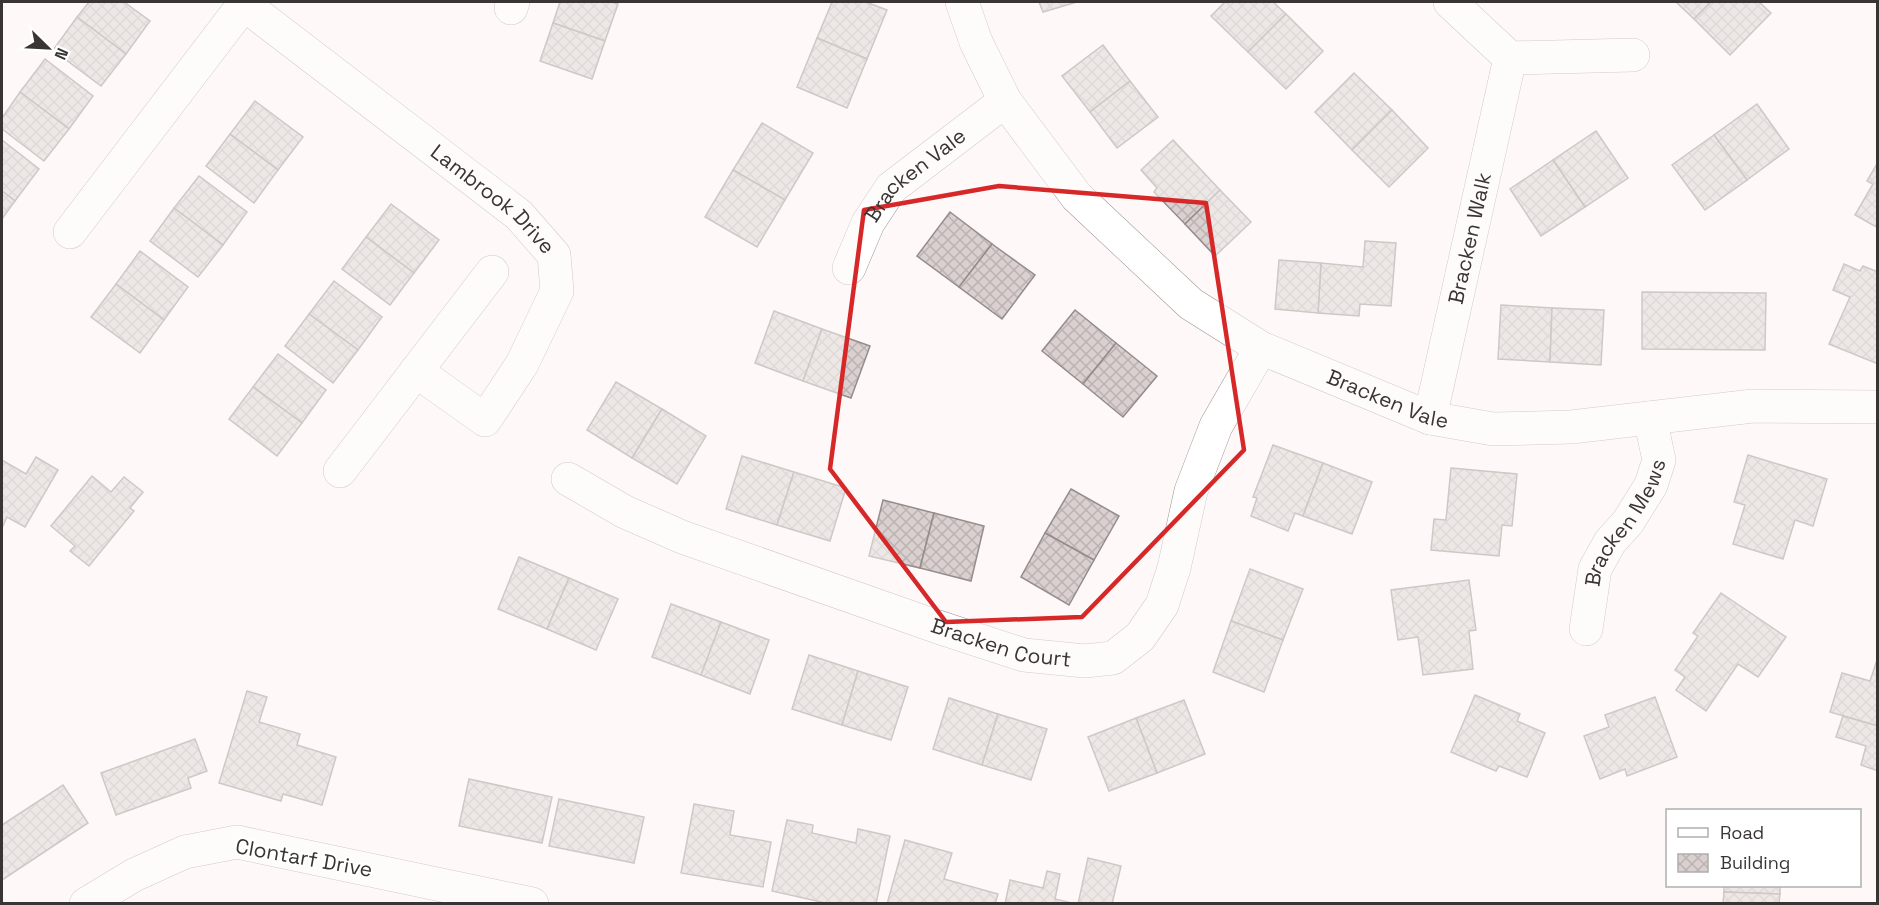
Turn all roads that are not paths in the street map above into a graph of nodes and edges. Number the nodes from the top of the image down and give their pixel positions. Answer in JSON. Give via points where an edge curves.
{"nodes":[{"id":1,"x":962,"y":2,"type":"edge"},
{"id":2,"x":1450,"y":2,"type":"edge"},
{"id":3,"x":243,"y":3,"type":"edge"},
{"id":4,"x":1633,"y":55,"type":"dead end"},
{"id":5,"x":1510,"y":58,"type":"junction"},
{"id":6,"x":1005,"y":101,"type":"junction"},
{"id":7,"x":70,"y":232,"type":"dead end"},
{"id":8,"x":849,"y":268,"type":"dead end"},
{"id":9,"x":492,"y":272,"type":"dead end"},
{"id":10,"x":1261,"y":348,"type":"junction"},
{"id":11,"x":416,"y":371,"type":"junction"},
{"id":12,"x":1878,"y":407,"type":"edge"},
{"id":13,"x":1430,"y":418,"type":"junction"},
{"id":14,"x":1650,"y":418,"type":"junction"},
{"id":15,"x":340,"y":471,"type":"dead end"},
{"id":16,"x":568,"y":479,"type":"dead end"},
{"id":17,"x":1586,"y":629,"type":"dead end"},
{"id":18,"x":86,"y":903,"type":"edge"},
{"id":19,"x":532,"y":903,"type":"edge"}],
"edges":[{"from":1,"to":6,"type":"street","name":"Bracken Vale","via":[[976,42]]},
{"from":2,"to":5,"type":"street"},
{"from":3,"to":7,"type":"street","name":"Lambrook Drive"},
{"from":3,"to":11,"type":"street","name":"Lambrook Drive","via":[[519,215],[554,255],[557,291],[522,364],[484,420]]},
{"from":4,"to":5,"type":"street"},
{"from":5,"to":13,"type":"street","name":"Bracken Walk"},
{"from":6,"to":8,"type":"street","name":"Bracken Vale","via":[[891,188],[867,223]]},
{"from":6,"to":10,"type":"street","name":"Bracken Vale","via":[[1077,197],[1191,304]]},
{"from":9,"to":11,"type":"street"},
{"from":10,"to":13,"type":"street","name":"Bracken Vale"},
{"from":10,"to":16,"type":"street","name":"Bracken Court","via":[[1216,426],[1191,491],[1162,605],[1140,637],[1113,658],[1085,661],[1024,655],[938,627],[682,537],[625,512]]},
{"from":11,"to":15,"type":"street"},
{"from":12,"to":14,"type":"street","name":"Bracken Vale","via":[[1752,406]]},
{"from":13,"to":14,"type":"street","name":"Bracken Vale","via":[[1492,429],[1571,427]]},
{"from":14,"to":17,"type":"street","name":"Bracken Mews","via":[[1659,460],[1651,485],[1595,569]]},
{"from":18,"to":19,"type":"street","name":"Clontarf Drive","via":[[185,852],[237,842]]}]}
